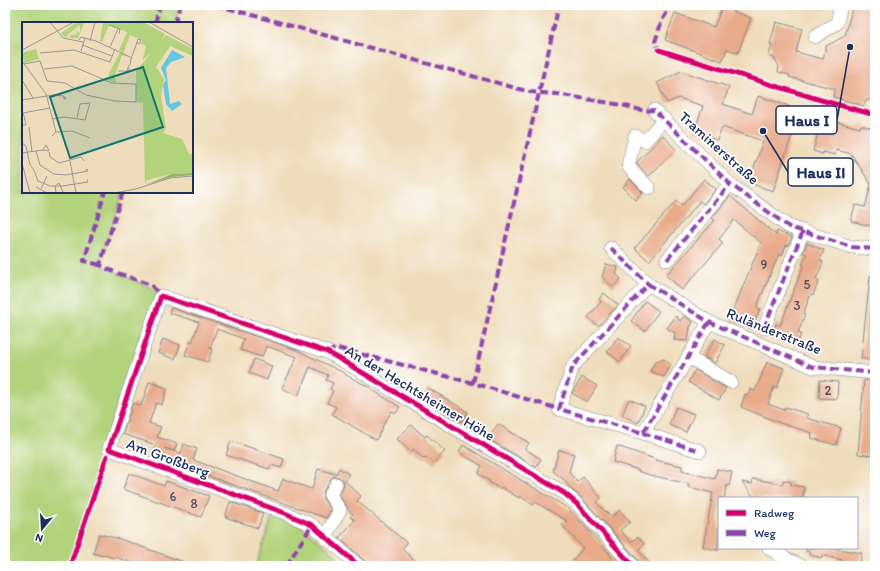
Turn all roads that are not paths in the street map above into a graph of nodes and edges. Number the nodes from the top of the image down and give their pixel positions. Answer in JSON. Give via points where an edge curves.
{"nodes":[{"id":1,"x":841,"y":5,"type":"edge"},
{"id":2,"x":815,"y":37,"type":"dead end"},
{"id":3,"x":654,"y":110,"type":"dead end"},
{"id":4,"x":664,"y":119,"type":"junction"},
{"id":5,"x":730,"y":184,"type":"junction"},
{"id":6,"x":650,"y":188,"type":"dead end"},
{"id":7,"x":803,"y":231,"type":"junction"},
{"id":8,"x":611,"y":248,"type":"dead end"},
{"id":9,"x":875,"y":249,"type":"edge"},
{"id":10,"x":667,"y":260,"type":"dead end"},
{"id":11,"x":648,"y":284,"type":"junction"},
{"id":12,"x":161,"y":296,"type":"joint"},
{"id":13,"x":709,"y":322,"type":"junction"},
{"id":14,"x":764,"y":328,"type":"dead end"},
{"id":15,"x":688,"y":357,"type":"junction"},
{"id":16,"x":875,"y":373,"type":"edge"},
{"id":17,"x":731,"y":382,"type":"dead end"},
{"id":18,"x":644,"y":433,"type":"junction"},
{"id":19,"x":700,"y":451,"type":"dead end"},
{"id":20,"x":336,"y":484,"type":"dead end"},
{"id":21,"x":325,"y":536,"type":"junction"},
{"id":22,"x":771,"y":549,"type":"edge"},
{"id":23,"x":359,"y":566,"type":"edge"},
{"id":24,"x":633,"y":566,"type":"edge"},
{"id":25,"x":802,"y":566,"type":"edge"}],
"edges":[{"from":1,"to":2,"type":"street","via":[[837,23]]},
{"from":3,"to":4,"type":"street","name":"Traminerstraße"},
{"from":4,"to":5,"type":"street","name":"Traminerstraße"},
{"from":4,"to":6,"type":"street","via":[[645,141],[635,136],[628,166]]},
{"from":5,"to":7,"type":"street","name":"Traminerstraße","via":[[789,227]]},
{"from":5,"to":10,"type":"street"},
{"from":7,"to":9,"type":"street","name":"Traminerstraße","via":[[852,246]]},
{"from":7,"to":14,"type":"street","name":"Ruländerstraße"},
{"from":8,"to":11,"type":"street","name":"Ruländerstraße"},
{"from":11,"to":13,"type":"street","name":"Ruländerstraße"},
{"from":11,"to":18,"type":"street","via":[[572,366],[559,409]]},
{"from":12,"to":21,"type":"street","name":"Am Großberg","via":[[109,449],[285,513],[312,525]]},
{"from":12,"to":24,"type":"street","name":"An der Hechtsheimer Höhe","via":[[327,352],[338,358],[564,493]]},
{"from":13,"to":15,"type":"street","name":"Ruländerstraße"},
{"from":13,"to":16,"type":"street","name":"Ruländerstraße","via":[[813,367]]},
{"from":15,"to":17,"type":"street"},
{"from":15,"to":18,"type":"street","name":"Ruländerstraße"},
{"from":18,"to":19,"type":"street"},
{"from":20,"to":21,"type":"street","via":[[330,495],[340,510]]},
{"from":21,"to":23,"type":"street","name":"Am Großberg"},
{"from":22,"to":25,"type":"street"}]}
